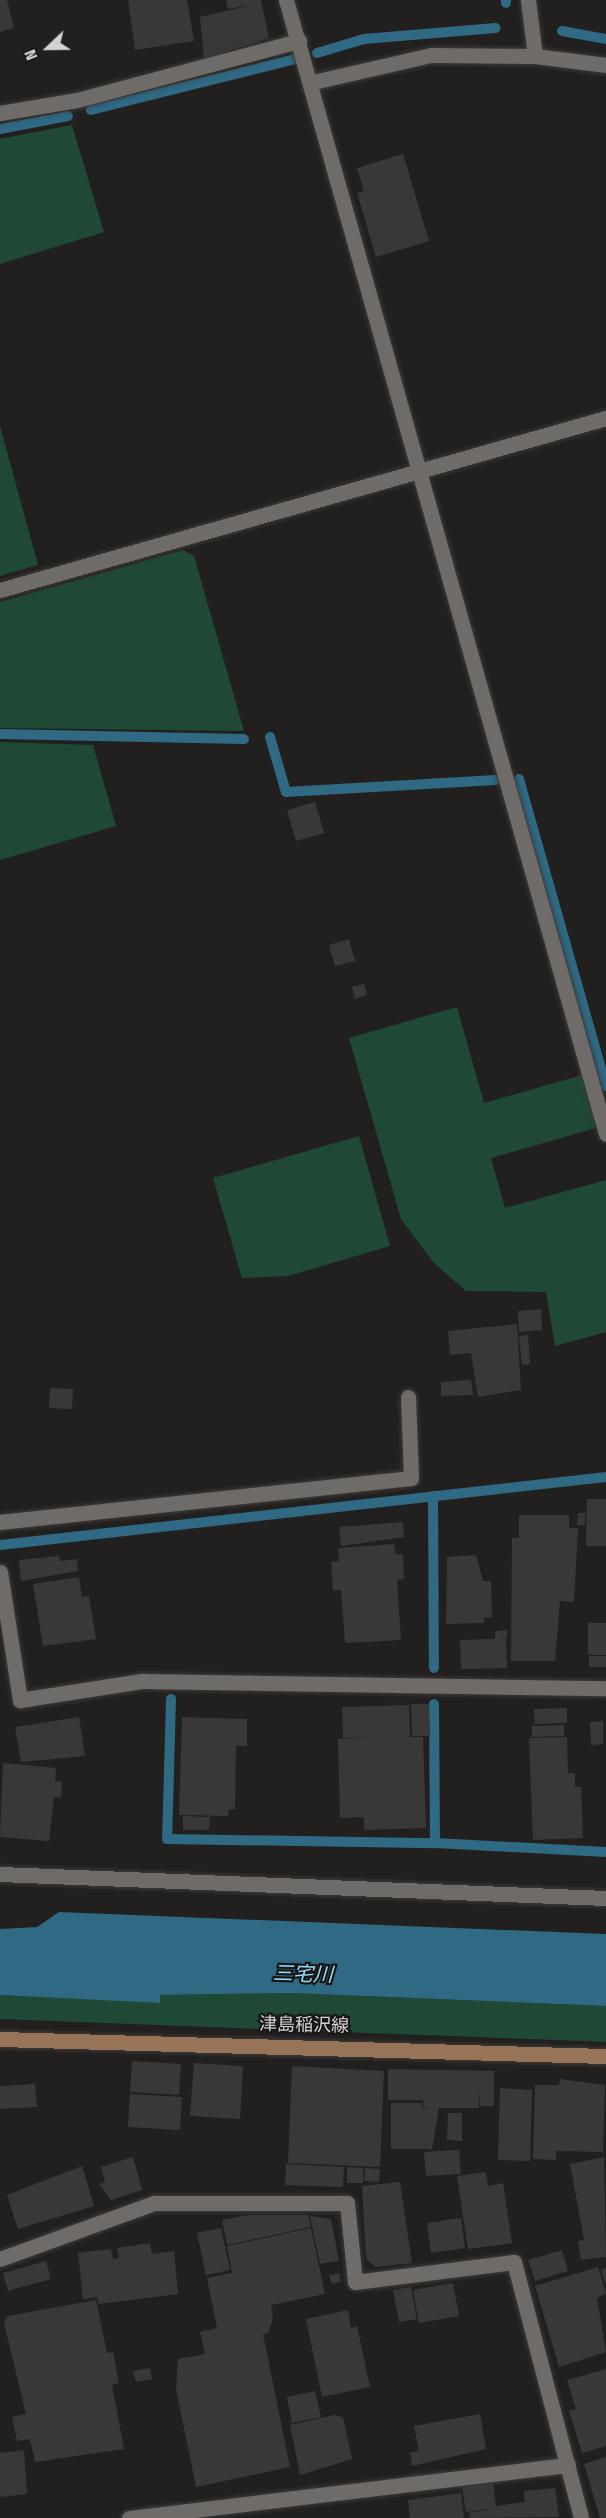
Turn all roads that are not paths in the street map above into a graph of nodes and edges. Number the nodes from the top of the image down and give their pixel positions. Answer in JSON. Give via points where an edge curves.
{"nodes":[{"id":1,"x":286,"y":0,"type":"edge"},
{"id":2,"x":528,"y":0,"type":"edge"},
{"id":3,"x":299,"y":41,"type":"junction"},
{"id":4,"x":535,"y":56,"type":"junction"},
{"id":5,"x":606,"y":65,"type":"edge"},
{"id":6,"x":313,"y":82,"type":"junction"},
{"id":7,"x":0,"y":113,"type":"edge"},
{"id":8,"x":606,"y":418,"type":"edge"},
{"id":9,"x":421,"y":470,"type":"junction"},
{"id":10,"x":0,"y":590,"type":"edge"},
{"id":11,"x":606,"y":1134,"type":"edge"},
{"id":12,"x":408,"y":1397,"type":"dead end"},
{"id":13,"x":0,"y":1522,"type":"edge"},
{"id":14,"x":0,"y":1572,"type":"edge"},
{"id":15,"x":606,"y":1688,"type":"edge"},
{"id":16,"x":0,"y":1874,"type":"edge"},
{"id":17,"x":606,"y":1898,"type":"edge"},
{"id":18,"x":0,"y":2039,"type":"edge"},
{"id":19,"x":606,"y":2056,"type":"edge"},
{"id":20,"x":0,"y":2259,"type":"edge"},
{"id":21,"x":568,"y":2465,"type":"junction"},
{"id":22,"x":129,"y":2518,"type":"edge"},
{"id":23,"x":581,"y":2518,"type":"edge"}],
"edges":[{"from":1,"to":3,"type":"street"},
{"from":2,"to":4,"type":"street"},
{"from":3,"to":6,"type":"street"},
{"from":3,"to":7,"type":"street","via":[[77,100]]},
{"from":4,"to":5,"type":"street"},
{"from":4,"to":6,"type":"street","via":[[431,55]]},
{"from":6,"to":9,"type":"street"},
{"from":8,"to":9,"type":"street"},
{"from":9,"to":10,"type":"street"},
{"from":9,"to":11,"type":"street"},
{"from":12,"to":13,"type":"street","via":[[411,1478]]},
{"from":14,"to":15,"type":"street","via":[[20,1700],[142,1681]]},
{"from":16,"to":17,"type":"street"},
{"from":18,"to":19,"type":"main road","name":"津島稲沢線"},
{"from":20,"to":21,"type":"street","via":[[154,2203],[347,2203],[355,2282],[514,2262]]},
{"from":21,"to":22,"type":"street"},
{"from":21,"to":23,"type":"street"}]}
